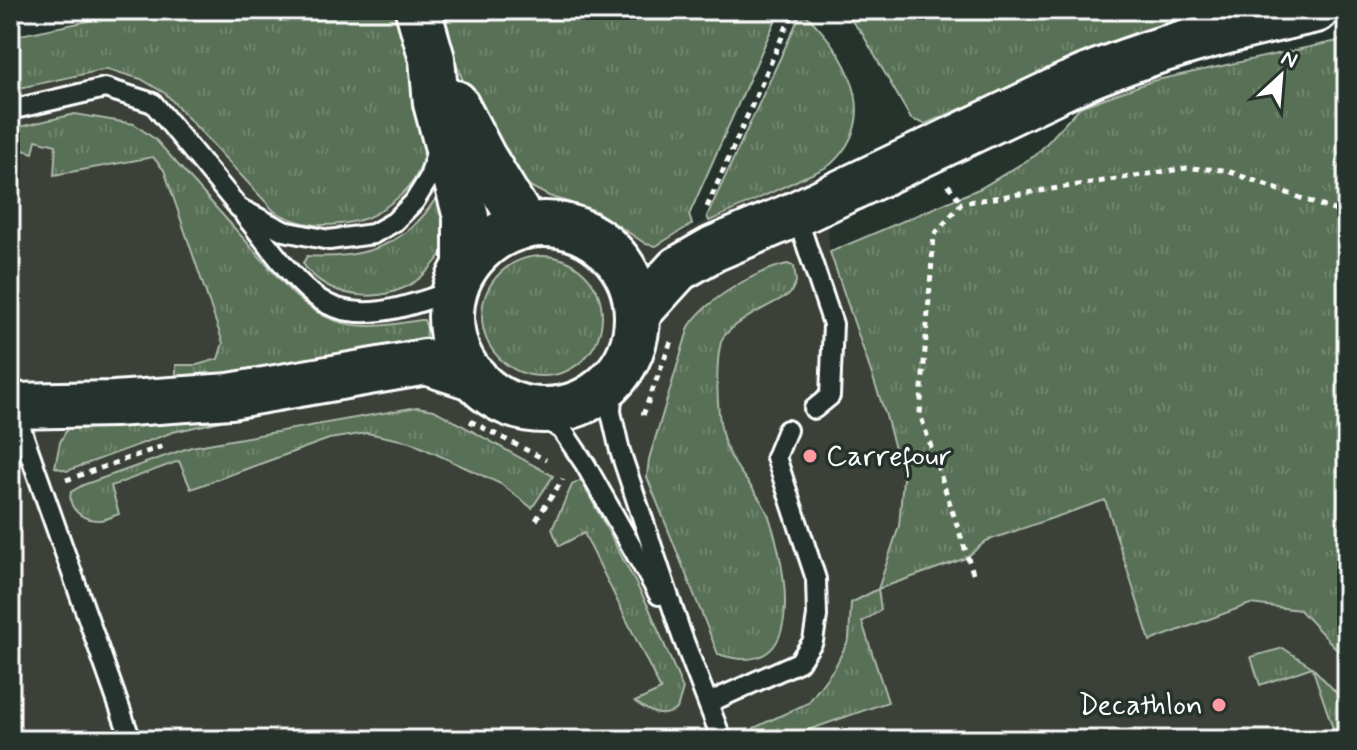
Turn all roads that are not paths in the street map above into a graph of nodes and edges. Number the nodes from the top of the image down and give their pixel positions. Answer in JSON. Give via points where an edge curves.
{"nodes":[{"id":1,"x":418,"y":10,"type":"edge"},
{"id":2,"x":1316,"y":10,"type":"edge"},
{"id":3,"x":432,"y":59,"type":"junction"},
{"id":4,"x":436,"y":103,"type":"junction"},
{"id":5,"x":10,"y":110,"type":"edge"},
{"id":6,"x":239,"y":208,"type":"junction"},
{"id":7,"x":796,"y":214,"type":"junction"},
{"id":8,"x":525,"y":226,"type":"junction"},
{"id":9,"x":461,"y":278,"type":"junction"},
{"id":10,"x":637,"y":314,"type":"junction"},
{"id":11,"x":475,"y":378,"type":"junction"},
{"id":12,"x":613,"y":380,"type":"junction"},
{"id":13,"x":11,"y":406,"type":"edge"},
{"id":14,"x":530,"y":409,"type":"junction"},
{"id":15,"x":814,"y":409,"type":"dead end"},
{"id":16,"x":787,"y":430,"type":"dead end"},
{"id":17,"x":682,"y":636,"type":"junction"},
{"id":18,"x":708,"y":703,"type":"junction"},
{"id":19,"x":131,"y":740,"type":"edge"},
{"id":20,"x":722,"y":740,"type":"edge"}],
"edges":[{"from":1,"to":3,"type":"street"},
{"from":2,"to":7,"type":"street","via":[[1107,67]]},
{"from":3,"to":4,"type":"street"},
{"from":3,"to":8,"type":"street"},
{"from":4,"to":6,"type":"lane","via":[[437,151],[429,178],[414,202],[373,234],[329,240],[304,237]]},
{"from":4,"to":9,"type":"street","via":[[466,217]]},
{"from":5,"to":6,"type":"lane","via":[[105,88],[153,103]]},
{"from":6,"to":9,"type":"lane","via":[[297,279],[320,300],[342,309],[372,313],[408,307]]},
{"from":7,"to":10,"type":"street","via":[[678,269]]},
{"from":7,"to":15,"type":"lane","via":[[833,324],[830,396]]},
{"from":8,"to":9,"type":"street","via":[[482,248]]},
{"from":8,"to":10,"type":"street","via":[[548,224],[592,236],[625,270]]},
{"from":9,"to":11,"type":"street","via":[[451,314],[453,337]]},
{"from":10,"to":12,"type":"street","via":[[632,349]]},
{"from":11,"to":13,"type":"street","via":[[426,362],[230,396]]},
{"from":11,"to":14,"type":"street","via":[[490,393]]},
{"from":12,"to":14,"type":"street","via":[[576,405]]},
{"from":12,"to":17,"type":"lane","via":[[611,412],[620,451]]},
{"from":13,"to":19,"type":"lane"},
{"from":14,"to":17,"type":"lane","via":[[562,430],[585,464]]},
{"from":16,"to":18,"type":"lane","via":[[776,457],[816,579],[813,641],[799,662]]},
{"from":17,"to":18,"type":"lane"},
{"from":18,"to":20,"type":"lane"}]}
